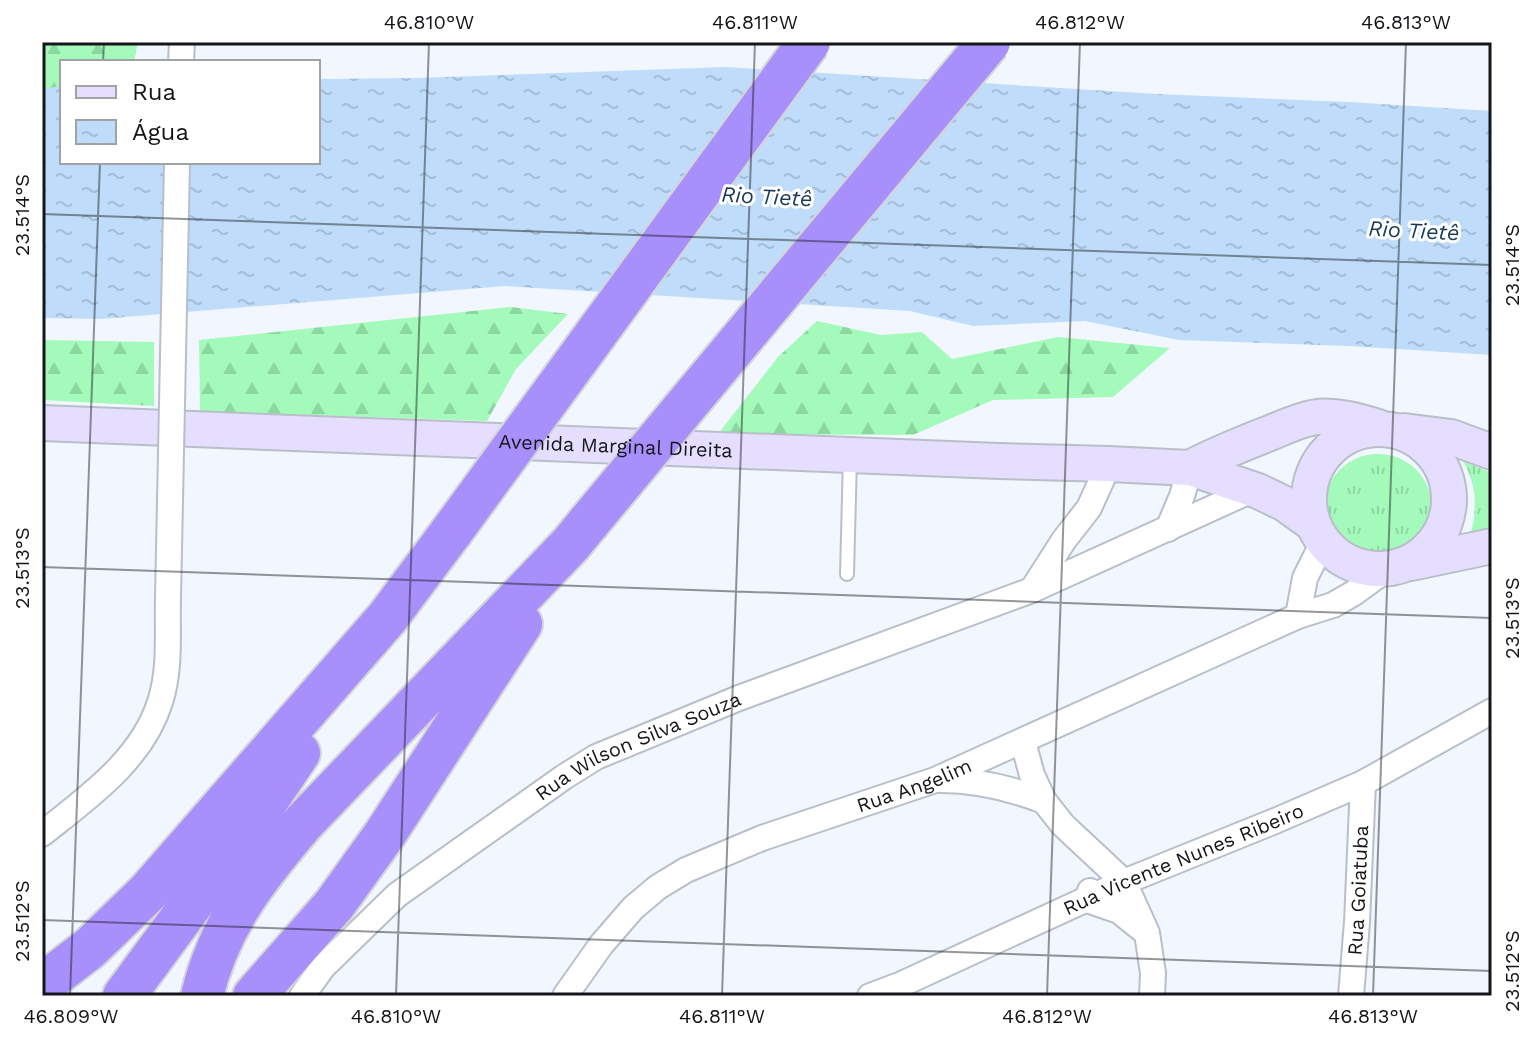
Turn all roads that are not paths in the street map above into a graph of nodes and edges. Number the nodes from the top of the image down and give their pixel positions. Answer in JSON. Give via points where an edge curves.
{"nodes":[{"id":1,"x":809,"y":42,"type":"edge"},
{"id":2,"x":989,"y":42,"type":"edge"},
{"id":3,"x":177,"y":164,"type":"edge"},
{"id":4,"x":42,"y":423,"type":"edge"},
{"id":5,"x":1388,"y":429,"type":"junction"},
{"id":6,"x":1492,"y":452,"type":"edge"},
{"id":7,"x":850,"y":455,"type":"junction"},
{"id":8,"x":1109,"y":464,"type":"junction"},
{"id":9,"x":1190,"y":468,"type":"junction"},
{"id":10,"x":1252,"y":490,"type":"junction"},
{"id":11,"x":1168,"y":529,"type":"junction"},
{"id":12,"x":580,"y":533,"type":"junction"},
{"id":13,"x":1318,"y":533,"type":"junction"},
{"id":14,"x":1492,"y":546,"type":"edge"},
{"id":15,"x":1398,"y":566,"type":"junction"},
{"id":16,"x":847,"y":574,"type":"dead end"},
{"id":17,"x":1032,"y":590,"type":"junction"},
{"id":18,"x":396,"y":606,"type":"junction"},
{"id":19,"x":1298,"y":616,"type":"junction"},
{"id":20,"x":1492,"y":711,"type":"edge"},
{"id":21,"x":1023,"y":742,"type":"junction"},
{"id":22,"x":935,"y":780,"type":"junction"},
{"id":23,"x":1363,"y":783,"type":"junction"},
{"id":24,"x":1044,"y":801,"type":"junction"},
{"id":25,"x":42,"y":834,"type":"edge"},
{"id":26,"x":1095,"y":854,"type":"junction"},
{"id":27,"x":1124,"y":882,"type":"junction"},
{"id":28,"x":1087,"y":900,"type":"junction"},
{"id":29,"x":1147,"y":933,"type":"junction"},
{"id":30,"x":42,"y":985,"type":"edge"},
{"id":31,"x":902,"y":990,"type":"edge"},
{"id":32,"x":124,"y":996,"type":"edge"},
{"id":33,"x":202,"y":996,"type":"edge"},
{"id":34,"x":254,"y":996,"type":"edge"},
{"id":35,"x":302,"y":996,"type":"edge"},
{"id":36,"x":565,"y":996,"type":"edge"},
{"id":37,"x":870,"y":996,"type":"edge"},
{"id":38,"x":1152,"y":996,"type":"edge"},
{"id":39,"x":1351,"y":996,"type":"edge"}],
"edges":[{"from":1,"to":18,"type":"highway","bridge":true},
{"from":2,"to":12,"type":"highway","bridge":true},
{"from":3,"to":25,"type":"street","bridge":true,"via":[[166,671],[160,703],[121,767]]},
{"from":4,"to":7,"type":"main road","name":"Avenida Marginal Direita"},
{"from":5,"to":6,"type":"main road","via":[[1451,437]]},
{"from":5,"to":9,"type":"main road","name":"Avenida Marginal Direita","via":[[1316,417]]},
{"from":5,"to":13,"type":"main road","via":[[1357,432],[1321,459],[1308,502]]},
{"from":5,"to":15,"type":"main road","via":[[1420,440],[1437,458],[1448,480],[1450,504],[1444,528],[1431,548]]},
{"from":7,"to":8,"type":"main road","name":"Avenida Marginal Direita"},
{"from":7,"to":16,"type":"lane"},
{"from":8,"to":9,"type":"main road","name":"Avenida Marginal Direita"},
{"from":8,"to":17,"type":"street","via":[[1089,508]]},
{"from":9,"to":10,"type":"main road","name":"Avenida Marginal Direita"},
{"from":9,"to":11,"type":"street"},
{"from":10,"to":11,"type":"street","name":"Rua Wilson Silva Souza"},
{"from":10,"to":13,"type":"main road","name":"Avenida Marginal Direita","via":[[1285,504]]},
{"from":11,"to":17,"type":"street","name":"Rua Wilson Silva Souza"},
{"from":12,"to":33,"type":"highway","via":[[269,862],[225,931]]},
{"from":12,"to":34,"type":"highway","via":[[385,834],[334,905]]},
{"from":13,"to":15,"type":"main road","via":[[1340,558],[1362,568]]},
{"from":13,"to":19,"type":"street"},
{"from":14,"to":15,"type":"main road"},
{"from":15,"to":19,"type":"street","name":"Rua Angelim","via":[[1333,605]]},
{"from":17,"to":35,"type":"street","name":"Rua Wilson Silva Souza","via":[[754,692],[596,757],[397,895],[323,967]]},
{"from":18,"to":30,"type":"highway","via":[[148,892]]},
{"from":18,"to":32,"type":"highway","via":[[258,814]]},
{"from":19,"to":21,"type":"street","name":"Rua Angelim"},
{"from":20,"to":23,"type":"street","name":"Rua Vicente Nunes Ribeiro"},
{"from":21,"to":22,"type":"street","name":"Rua Angelim"},
{"from":21,"to":24,"type":"street"},
{"from":22,"to":24,"type":"street","via":[[996,785]]},
{"from":22,"to":36,"type":"street","name":"Rua Angelim","via":[[762,838],[686,870],[633,908]]},
{"from":23,"to":27,"type":"street","name":"Rua Vicente Nunes Ribeiro"},
{"from":23,"to":39,"type":"street","name":"Rua Goiatuba"},
{"from":24,"to":26,"type":"street"},
{"from":26,"to":27,"type":"street"},
{"from":26,"to":28,"type":"street"},
{"from":27,"to":28,"type":"street","name":"Rua Vicente Nunes Ribeiro"},
{"from":27,"to":29,"type":"street"},
{"from":28,"to":29,"type":"street","via":[[1119,911]]},
{"from":28,"to":31,"type":"street","name":"Rua Vicente Nunes Ribeiro"},
{"from":29,"to":38,"type":"street"},
{"from":31,"to":37,"type":"street","name":"Rua Vicente Nunes Ribeiro"}]}
